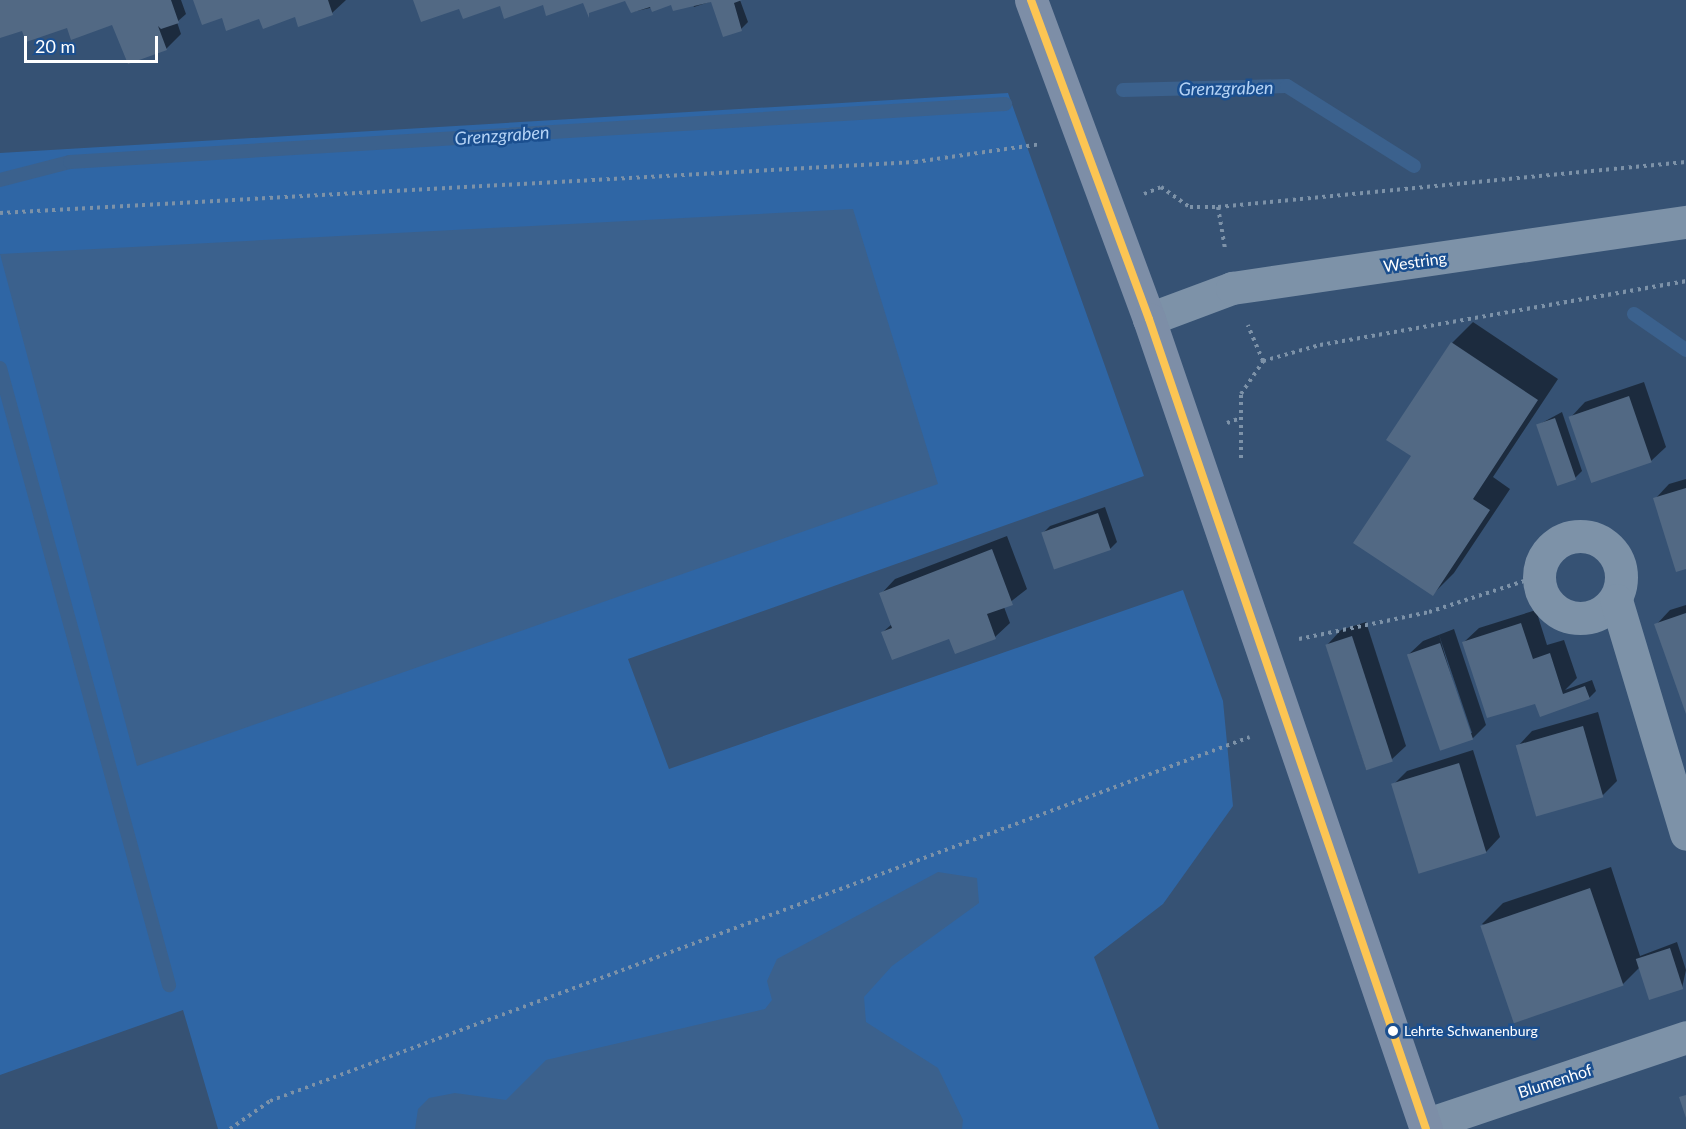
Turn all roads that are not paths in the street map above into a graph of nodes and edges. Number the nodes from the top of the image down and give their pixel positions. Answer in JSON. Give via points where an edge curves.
{"nodes":[{"id":1,"x":1031,"y":0,"type":"edge"},
{"id":2,"x":1686,"y":222,"type":"edge"},
{"id":3,"x":1149,"y":319,"type":"junction"},
{"id":4,"x":1616,"y":600,"type":"junction"},
{"id":5,"x":1674,"y":754,"type":"edge"},
{"id":6,"x":1686,"y":834,"type":"edge"},
{"id":7,"x":1686,"y":1037,"type":"edge"},
{"id":8,"x":1426,"y":1127,"type":"edge"}],
"edges":[{"from":1,"to":3,"type":"main road"},
{"from":2,"to":3,"type":"street","name":"Westring","via":[[1232,288]]},
{"from":3,"to":8,"type":"main road"},
{"from":4,"to":4,"type":"street","via":[[1602,613],[1582,619],[1568,618],[1547,603],[1539,576],[1547,552],[1560,541],[1588,536],[1611,549],[1619,561],[1621,587]]},
{"from":4,"to":5,"type":"street"},
{"from":5,"to":6,"type":"street"},
{"from":7,"to":8,"type":"street","name":"Blumenhof"}]}
